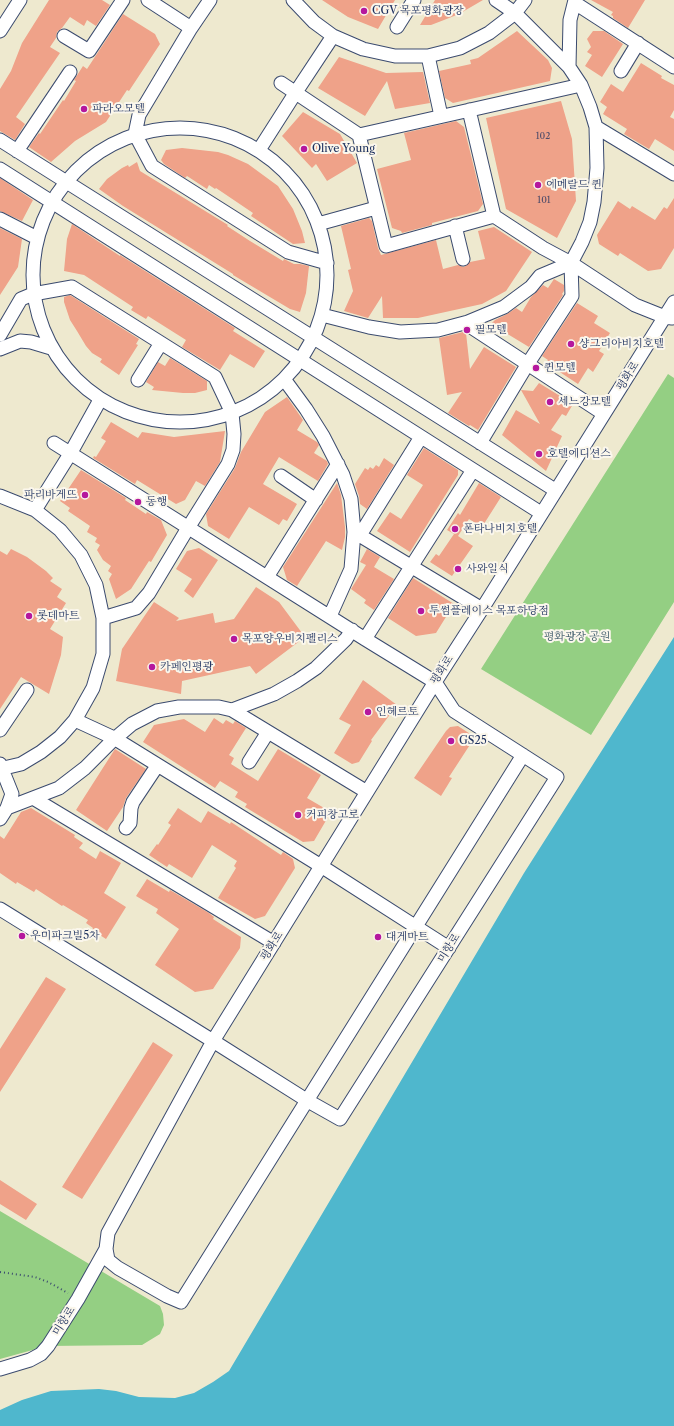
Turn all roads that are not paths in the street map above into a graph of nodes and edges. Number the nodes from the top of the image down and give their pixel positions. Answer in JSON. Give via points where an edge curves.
{"nodes":[{"id":1,"x":20,"y":0,"type":"edge"},
{"id":2,"x":123,"y":0,"type":"edge"},
{"id":3,"x":148,"y":0,"type":"edge"},
{"id":4,"x":210,"y":0,"type":"edge"},
{"id":5,"x":293,"y":0,"type":"edge"},
{"id":6,"x":414,"y":0,"type":"edge"},
{"id":7,"x":496,"y":0,"type":"edge"},
{"id":8,"x":525,"y":0,"type":"edge"},
{"id":9,"x":575,"y":1,"type":"edge"},
{"id":10,"x":515,"y":13,"type":"junction"},
{"id":11,"x":397,"y":27,"type":"dead end"},
{"id":12,"x":191,"y":28,"type":"junction"},
{"id":13,"x":0,"y":31,"type":"edge"},
{"id":14,"x":64,"y":36,"type":"dead end"},
{"id":15,"x":334,"y":36,"type":"junction"},
{"id":16,"x":638,"y":43,"type":"junction"},
{"id":17,"x":428,"y":56,"type":"junction"},
{"id":18,"x":569,"y":67,"type":"junction"},
{"id":19,"x":674,"y":67,"type":"edge"},
{"id":20,"x":621,"y":71,"type":"dead end"},
{"id":21,"x":70,"y":72,"type":"dead end"},
{"id":22,"x":281,"y":83,"type":"dead end"},
{"id":23,"x":581,"y":85,"type":"junction"},
{"id":24,"x":296,"y":92,"type":"junction"},
{"id":25,"x":469,"y":110,"type":"junction"},
{"id":26,"x":442,"y":116,"type":"junction"},
{"id":27,"x":596,"y":127,"type":"junction"},
{"id":28,"x":135,"y":134,"type":"junction"},
{"id":29,"x":359,"y":135,"type":"junction"},
{"id":30,"x":0,"y":140,"type":"edge"},
{"id":31,"x":259,"y":150,"type":"junction"},
{"id":32,"x":18,"y":151,"type":"junction"},
{"id":33,"x":0,"y":169,"type":"edge"},
{"id":34,"x":674,"y":174,"type":"edge"},
{"id":35,"x":66,"y":182,"type":"junction"},
{"id":36,"x":52,"y":202,"type":"junction"},
{"id":37,"x":376,"y":208,"type":"junction"},
{"id":38,"x":494,"y":216,"type":"junction"},
{"id":39,"x":0,"y":219,"type":"edge"},
{"id":40,"x":318,"y":224,"type":"junction"},
{"id":41,"x":455,"y":226,"type":"junction"},
{"id":42,"x":37,"y":238,"type":"junction"},
{"id":43,"x":463,"y":259,"type":"dead end"},
{"id":44,"x":327,"y":263,"type":"junction"},
{"id":45,"x":571,"y":263,"type":"junction"},
{"id":46,"x":33,"y":294,"type":"junction"},
{"id":47,"x":674,"y":302,"type":"edge"},
{"id":48,"x":322,"y":315,"type":"junction"},
{"id":49,"x":669,"y":318,"type":"edge"},
{"id":50,"x":464,"y":323,"type":"junction"},
{"id":51,"x":0,"y":335,"type":"edge"},
{"id":52,"x":314,"y":338,"type":"junction"},
{"id":53,"x":161,"y":343,"type":"junction"},
{"id":54,"x":51,"y":348,"type":"junction"},
{"id":55,"x":0,"y":349,"type":"edge"},
{"id":56,"x":300,"y":360,"type":"junction"},
{"id":57,"x":527,"y":365,"type":"junction"},
{"id":58,"x":284,"y":379,"type":"junction"},
{"id":59,"x":138,"y":380,"type":"dead end"},
{"id":60,"x":100,"y":400,"type":"junction"},
{"id":61,"x":232,"y":413,"type":"junction"},
{"id":62,"x":604,"y":414,"type":"junction"},
{"id":63,"x":421,"y":437,"type":"junction"},
{"id":64,"x":54,"y":443,"type":"dead end"},
{"id":65,"x":480,"y":443,"type":"junction"},
{"id":66,"x":70,"y":454,"type":"junction"},
{"id":67,"x":338,"y":464,"type":"junction"},
{"id":68,"x":473,"y":470,"type":"junction"},
{"id":69,"x":281,"y":476,"type":"dead end"},
{"id":70,"x":555,"y":490,"type":"junction"},
{"id":71,"x":0,"y":496,"type":"edge"},
{"id":72,"x":316,"y":500,"type":"junction"},
{"id":73,"x":35,"y":510,"type":"junction"},
{"id":74,"x":541,"y":513,"type":"junction"},
{"id":75,"x":188,"y":528,"type":"junction"},
{"id":76,"x":357,"y":534,"type":"junction"},
{"id":77,"x":412,"y":567,"type":"junction"},
{"id":78,"x":267,"y":577,"type":"junction"},
{"id":79,"x":482,"y":609,"type":"junction"},
{"id":80,"x":330,"y":616,"type":"junction"},
{"id":81,"x":103,"y":618,"type":"junction"},
{"id":82,"x":352,"y":630,"type":"junction"},
{"id":83,"x":365,"y":639,"type":"junction"},
{"id":84,"x":435,"y":682,"type":"junction"},
{"id":85,"x":27,"y":690,"type":"dead end"},
{"id":86,"x":232,"y":710,"type":"junction"},
{"id":87,"x":75,"y":720,"type":"junction"},
{"id":88,"x":0,"y":730,"type":"edge"},
{"id":89,"x":268,"y":732,"type":"junction"},
{"id":90,"x":114,"y":738,"type":"junction"},
{"id":91,"x":523,"y":755,"type":"junction"},
{"id":92,"x":249,"y":762,"type":"dead end"},
{"id":93,"x":157,"y":766,"type":"junction"},
{"id":94,"x":1,"y":768,"type":"edge"},
{"id":95,"x":366,"y":792,"type":"junction"},
{"id":96,"x":33,"y":798,"type":"junction"},
{"id":97,"x":7,"y":808,"type":"junction"},
{"id":98,"x":0,"y":819,"type":"edge"},
{"id":99,"x":126,"y":828,"type":"dead end"},
{"id":100,"x":321,"y":866,"type":"junction"},
{"id":101,"x":0,"y":908,"type":"edge"},
{"id":102,"x":416,"y":927,"type":"junction"},
{"id":103,"x":274,"y":943,"type":"junction"},
{"id":104,"x":449,"y":948,"type":"junction"},
{"id":105,"x":213,"y":1041,"type":"junction"},
{"id":106,"x":308,"y":1101,"type":"junction"},
{"id":107,"x":106,"y":1249,"type":"junction"},
{"id":108,"x":0,"y":1369,"type":"edge"}],
"edges":[{"from":1,"to":13,"type":"street"},
{"from":2,"to":14,"type":"street","via":[[89,51]]},
{"from":3,"to":12,"type":"street"},
{"from":4,"to":12,"type":"street"},
{"from":5,"to":15,"type":"street","via":[[314,22]]},
{"from":6,"to":11,"type":"street"},
{"from":7,"to":10,"type":"street"},
{"from":8,"to":10,"type":"street"},
{"from":9,"to":16,"type":"street"},
{"from":9,"to":18,"type":"street","via":[[570,20]]},
{"from":10,"to":17,"type":"street","via":[[489,33],[460,48]]},
{"from":10,"to":18,"type":"street"},
{"from":12,"to":28,"type":"street","via":[[139,115]]},
{"from":15,"to":17,"type":"street","via":[[363,50],[395,56]]},
{"from":15,"to":24,"type":"street"},
{"from":16,"to":19,"type":"street"},
{"from":16,"to":20,"type":"street"},
{"from":17,"to":26,"type":"street"},
{"from":18,"to":23,"type":"street"},
{"from":21,"to":32,"type":"street"},
{"from":22,"to":24,"type":"street"},
{"from":23,"to":25,"type":"street"},
{"from":23,"to":27,"type":"street"},
{"from":24,"to":29,"type":"street"},
{"from":24,"to":31,"type":"street"},
{"from":25,"to":26,"type":"street"},
{"from":25,"to":38,"type":"street"},
{"from":26,"to":29,"type":"street"},
{"from":27,"to":34,"type":"street"},
{"from":27,"to":45,"type":"street","via":[[597,168],[594,202],[590,222]]},
{"from":28,"to":31,"type":"street","via":[[167,128],[207,130],[235,136]]},
{"from":28,"to":35,"type":"street","via":[[104,149]]},
{"from":28,"to":44,"type":"street","via":[[152,166],[288,252]]},
{"from":29,"to":37,"type":"street"},
{"from":30,"to":32,"type":"street"},
{"from":31,"to":40,"type":"street","via":[[283,169],[298,186]]},
{"from":32,"to":35,"type":"street"},
{"from":33,"to":36,"type":"street"},
{"from":35,"to":36,"type":"street"},
{"from":35,"to":52,"type":"street"},
{"from":36,"to":42,"type":"street"},
{"from":36,"to":56,"type":"street"},
{"from":37,"to":40,"type":"street"},
{"from":37,"to":41,"type":"street","via":[[386,246]]},
{"from":38,"to":41,"type":"street"},
{"from":38,"to":45,"type":"street","via":[[542,248]]},
{"from":39,"to":42,"type":"street"},
{"from":40,"to":44,"type":"street"},
{"from":41,"to":43,"type":"street"},
{"from":42,"to":46,"type":"street","via":[[32,262]]},
{"from":44,"to":48,"type":"street"},
{"from":45,"to":49,"type":"street","via":[[635,305]]},
{"from":45,"to":50,"type":"street","via":[[540,276],[531,287],[504,307]]},
{"from":45,"to":57,"type":"street","via":[[572,296]]},
{"from":46,"to":51,"type":"street","via":[[21,299]]},
{"from":46,"to":53,"type":"street","via":[[72,287]]},
{"from":46,"to":54,"type":"street","via":[[37,316]]},
{"from":47,"to":49,"type":"street","name":"평화로"},
{"from":48,"to":50,"type":"street","via":[[400,332],[438,330]]},
{"from":48,"to":52,"type":"street"},
{"from":49,"to":62,"type":"street","name":"평화로"},
{"from":50,"to":57,"type":"street"},
{"from":52,"to":56,"type":"street"},
{"from":52,"to":65,"type":"street"},
{"from":53,"to":59,"type":"street"},
{"from":53,"to":61,"type":"street","via":[[215,377]]},
{"from":54,"to":55,"type":"street","via":[[20,341]]},
{"from":54,"to":60,"type":"street","via":[[68,372]]},
{"from":56,"to":58,"type":"street"},
{"from":56,"to":63,"type":"street"},
{"from":57,"to":62,"type":"street"},
{"from":57,"to":65,"type":"street"},
{"from":58,"to":61,"type":"street","via":[[263,397]]},
{"from":58,"to":67,"type":"street","via":[[319,429]]},
{"from":60,"to":61,"type":"street","via":[[120,411],[165,422],[188,423]]},
{"from":60,"to":66,"type":"street"},
{"from":61,"to":75,"type":"street","via":[[233,450],[228,464]]},
{"from":62,"to":70,"type":"street","name":"평화로"},
{"from":63,"to":68,"type":"street"},
{"from":63,"to":76,"type":"street"},
{"from":64,"to":66,"type":"street"},
{"from":65,"to":70,"type":"street"},
{"from":66,"to":73,"type":"street"},
{"from":66,"to":75,"type":"street"},
{"from":67,"to":72,"type":"street"},
{"from":67,"to":76,"type":"street","via":[[350,499]]},
{"from":68,"to":74,"type":"street"},
{"from":68,"to":77,"type":"street"},
{"from":69,"to":72,"type":"street"},
{"from":70,"to":74,"type":"street","name":"평화로"},
{"from":71,"to":73,"type":"street"},
{"from":72,"to":78,"type":"street"},
{"from":73,"to":81,"type":"street","via":[[60,530],[81,555],[96,585]]},
{"from":74,"to":79,"type":"street","name":"평화로"},
{"from":75,"to":78,"type":"street"},
{"from":75,"to":81,"type":"street","via":[[149,593],[136,608]]},
{"from":76,"to":77,"type":"street"},
{"from":76,"to":80,"type":"street","via":[[350,569]]},
{"from":77,"to":79,"type":"street"},
{"from":77,"to":83,"type":"street"},
{"from":78,"to":80,"type":"street"},
{"from":79,"to":84,"type":"street","name":"평화로"},
{"from":80,"to":82,"type":"street"},
{"from":81,"to":87,"type":"street","via":[[103,654],[93,688]]},
{"from":82,"to":83,"type":"street"},
{"from":82,"to":86,"type":"street","via":[[316,668],[297,681],[274,694]]},
{"from":83,"to":84,"type":"street"},
{"from":84,"to":91,"type":"street","via":[[454,711]]},
{"from":84,"to":95,"type":"street","name":"평화로"},
{"from":85,"to":88,"type":"street"},
{"from":86,"to":89,"type":"street"},
{"from":86,"to":90,"type":"street","via":[[219,707],[179,707],[157,711],[132,724]]},
{"from":87,"to":90,"type":"street"},
{"from":87,"to":94,"type":"street","via":[[60,737],[41,752],[20,764]]},
{"from":89,"to":92,"type":"street"},
{"from":89,"to":95,"type":"street"},
{"from":90,"to":93,"type":"street"},
{"from":90,"to":96,"type":"street","via":[[85,768],[59,788]]},
{"from":91,"to":102,"type":"street"},
{"from":91,"to":104,"type":"street","name":"미항로","via":[[558,777]]},
{"from":93,"to":99,"type":"street","via":[[133,802],[130,823]]},
{"from":93,"to":100,"type":"street"},
{"from":94,"to":97,"type":"street","via":[[12,794]]},
{"from":95,"to":100,"type":"street","name":"평화로"},
{"from":96,"to":97,"type":"street"},
{"from":96,"to":103,"type":"street"},
{"from":97,"to":98,"type":"street"},
{"from":100,"to":102,"type":"street"},
{"from":100,"to":103,"type":"street","name":"평화로"},
{"from":101,"to":105,"type":"street"},
{"from":102,"to":104,"type":"street"},
{"from":102,"to":106,"type":"street"},
{"from":103,"to":105,"type":"street","name":"평화로"},
{"from":104,"to":106,"type":"street","name":"미항로","via":[[340,1119]]},
{"from":105,"to":106,"type":"street"},
{"from":105,"to":107,"type":"street","name":"평화로","via":[[108,1233]]},
{"from":106,"to":107,"type":"street","via":[[181,1302],[118,1268],[108,1260]]},
{"from":107,"to":108,"type":"street","name":"미항로","via":[[78,1299],[41,1354]]}]}
